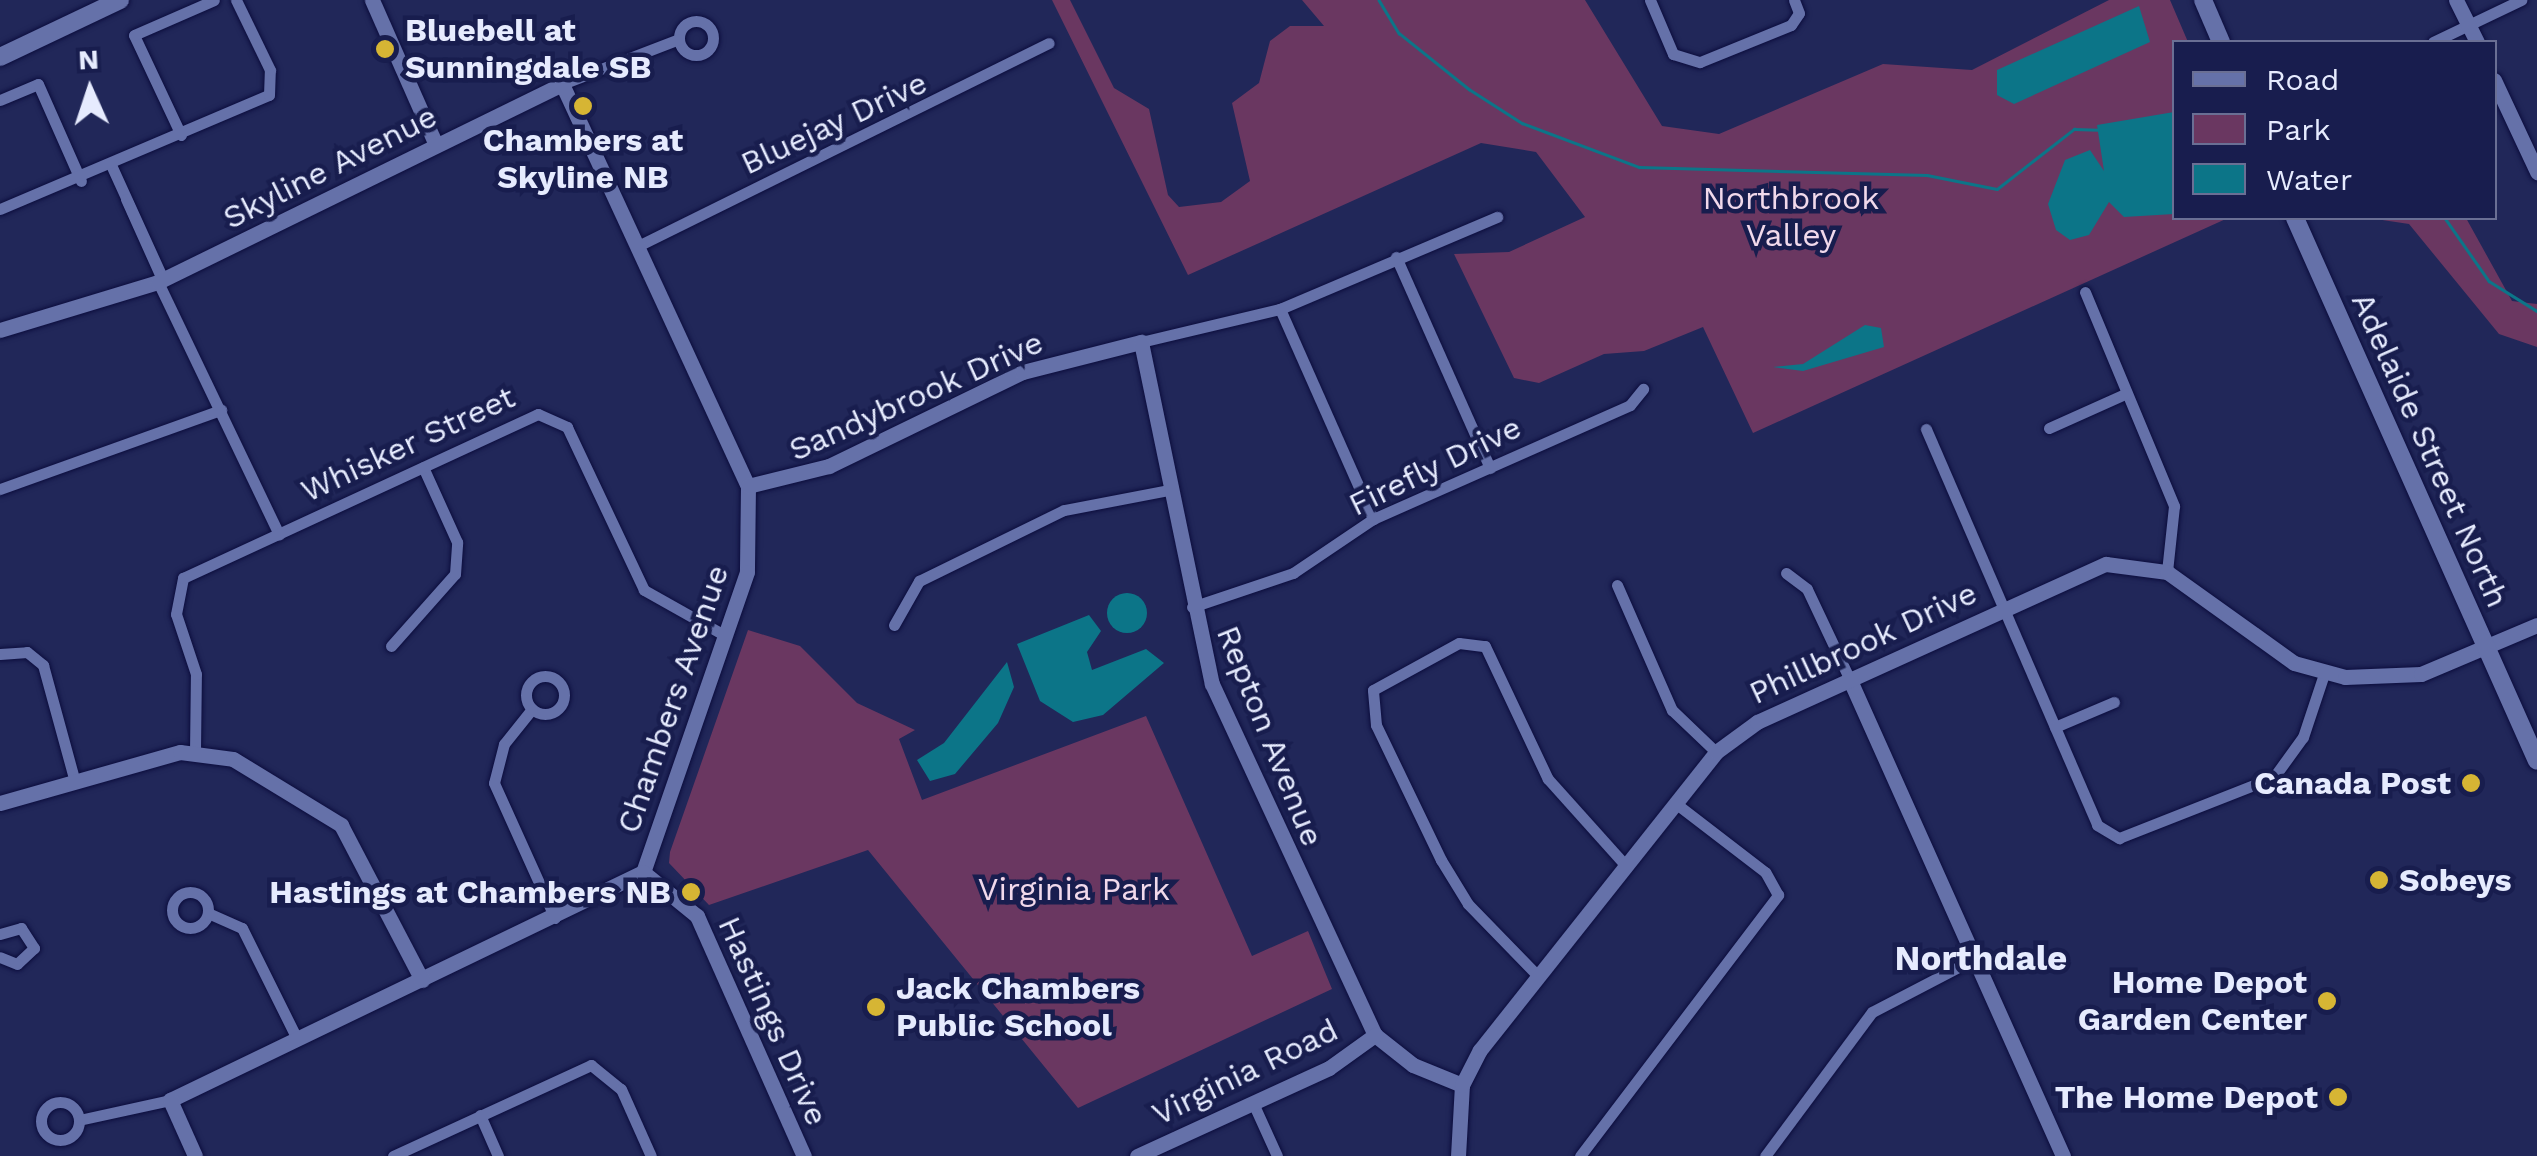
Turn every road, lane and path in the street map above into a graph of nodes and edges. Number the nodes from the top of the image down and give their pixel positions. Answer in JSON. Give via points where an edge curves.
{"nodes":[{"id":1,"x":120,"y":0,"type":"edge"},
{"id":2,"x":214,"y":0,"type":"edge"},
{"id":3,"x":236,"y":0,"type":"edge"},
{"id":4,"x":372,"y":0,"type":"edge"},
{"id":5,"x":1650,"y":0,"type":"edge"},
{"id":6,"x":1794,"y":0,"type":"edge"},
{"id":7,"x":2203,"y":0,"type":"edge"},
{"id":8,"x":2456,"y":0,"type":"edge"},
{"id":9,"x":2521,"y":0,"type":"edge"},
{"id":10,"x":2469,"y":24,"type":"junction"},
{"id":11,"x":679,"y":40,"type":"dead end"},
{"id":12,"x":2220,"y":40,"type":"edge"},
{"id":13,"x":2438,"y":40,"type":"edge"},
{"id":14,"x":2476,"y":40,"type":"edge"},
{"id":15,"x":1050,"y":42,"type":"dead end"},
{"id":16,"x":0,"y":57,"type":"edge"},
{"id":17,"x":562,"y":84,"type":"junction"},
{"id":18,"x":2497,"y":85,"type":"edge"},
{"id":19,"x":0,"y":100,"type":"edge"},
{"id":20,"x":181,"y":136,"type":"junction"},
{"id":21,"x":435,"y":143,"type":"junction"},
{"id":22,"x":2532,"y":147,"type":"edge"},
{"id":23,"x":112,"y":167,"type":"junction"},
{"id":24,"x":2537,"y":172,"type":"edge"},
{"id":25,"x":81,"y":181,"type":"junction"},
{"id":26,"x":0,"y":209,"type":"edge"},
{"id":27,"x":1497,"y":217,"type":"dead end"},
{"id":28,"x":2296,"y":220,"type":"edge"},
{"id":29,"x":638,"y":246,"type":"junction"},
{"id":30,"x":1396,"y":257,"type":"junction"},
{"id":31,"x":161,"y":280,"type":"junction"},
{"id":32,"x":2085,"y":292,"type":"dead end"},
{"id":33,"x":1280,"y":309,"type":"junction"},
{"id":34,"x":0,"y":330,"type":"edge"},
{"id":35,"x":1140,"y":342,"type":"junction"},
{"id":36,"x":1643,"y":390,"type":"dead end"},
{"id":37,"x":2127,"y":393,"type":"junction"},
{"id":38,"x":221,"y":410,"type":"junction"},
{"id":39,"x":2050,"y":428,"type":"dead end"},
{"id":40,"x":1926,"y":429,"type":"dead end"},
{"id":41,"x":424,"y":467,"type":"junction"},
{"id":42,"x":1490,"y":468,"type":"junction"},
{"id":43,"x":748,"y":486,"type":"junction"},
{"id":44,"x":0,"y":490,"type":"edge"},
{"id":45,"x":1169,"y":490,"type":"junction"},
{"id":46,"x":1374,"y":519,"type":"junction"},
{"id":47,"x":279,"y":534,"type":"junction"},
{"id":48,"x":2167,"y":572,"type":"junction"},
{"id":49,"x":1786,"y":573,"type":"dead end"},
{"id":50,"x":1617,"y":586,"type":"dead end"},
{"id":51,"x":1192,"y":607,"type":"junction"},
{"id":52,"x":2004,"y":607,"type":"junction"},
{"id":53,"x":894,"y":625,"type":"dead end"},
{"id":54,"x":2537,"y":625,"type":"edge"},
{"id":55,"x":726,"y":636,"type":"junction"},
{"id":56,"x":391,"y":646,"type":"dead end"},
{"id":57,"x":2486,"y":649,"type":"junction"},
{"id":58,"x":0,"y":654,"type":"edge"},
{"id":59,"x":2324,"y":674,"type":"junction"},
{"id":60,"x":1849,"y":678,"type":"junction"},
{"id":61,"x":2114,"y":702,"type":"dead end"},
{"id":62,"x":532,"y":709,"type":"dead end"},
{"id":63,"x":2054,"y":726,"type":"junction"},
{"id":64,"x":195,"y":751,"type":"junction"},
{"id":65,"x":1716,"y":752,"type":"junction"},
{"id":66,"x":2537,"y":762,"type":"edge"},
{"id":67,"x":74,"y":778,"type":"junction"},
{"id":68,"x":0,"y":803,"type":"edge"},
{"id":69,"x":1675,"y":804,"type":"junction"},
{"id":70,"x":1627,"y":867,"type":"junction"},
{"id":71,"x":643,"y":872,"type":"junction"},
{"id":72,"x":208,"y":913,"type":"dead end"},
{"id":73,"x":555,"y":918,"type":"junction"},
{"id":74,"x":0,"y":934,"type":"edge"},
{"id":75,"x":0,"y":957,"type":"edge"},
{"id":76,"x":1974,"y":960,"type":"junction"},
{"id":77,"x":1537,"y":976,"type":"junction"},
{"id":78,"x":422,"y":980,"type":"junction"},
{"id":79,"x":1375,"y":1035,"type":"junction"},
{"id":80,"x":297,"y":1039,"type":"junction"},
{"id":81,"x":1462,"y":1085,"type":"junction"},
{"id":82,"x":170,"y":1100,"type":"junction"},
{"id":83,"x":1252,"y":1103,"type":"junction"},
{"id":84,"x":480,"y":1115,"type":"junction"},
{"id":85,"x":79,"y":1120,"type":"dead end"},
{"id":86,"x":194,"y":1156,"type":"edge"},
{"id":87,"x":393,"y":1156,"type":"edge"},
{"id":88,"x":498,"y":1156,"type":"edge"},
{"id":89,"x":651,"y":1156,"type":"edge"},
{"id":90,"x":804,"y":1156,"type":"edge"},
{"id":91,"x":1137,"y":1156,"type":"edge"},
{"id":92,"x":1277,"y":1156,"type":"edge"},
{"id":93,"x":1458,"y":1156,"type":"edge"},
{"id":94,"x":1580,"y":1156,"type":"edge"},
{"id":95,"x":1765,"y":1156,"type":"edge"},
{"id":96,"x":2062,"y":1156,"type":"edge"}],
"edges":[{"from":1,"to":16,"type":"main road"},
{"from":2,"to":20,"type":"street","via":[[134,35]]},
{"from":3,"to":20,"type":"street","via":[[273,85]]},
{"from":4,"to":21,"type":"street"},
{"from":5,"to":6,"type":"street","via":[[1673,54],[1700,62],[1790,25],[1800,14]]},
{"from":7,"to":12,"type":"main road"},
{"from":8,"to":10,"type":"street"},
{"from":9,"to":10,"type":"street"},
{"from":10,"to":13,"type":"street"},
{"from":10,"to":14,"type":"street"},
{"from":11,"to":17,"type":"street","name":"Skyline Avenue"},
{"from":15,"to":29,"type":"street","name":"Bluejay Drive"},
{"from":17,"to":21,"type":"street","name":"Skyline Avenue"},
{"from":17,"to":29,"type":"street","name":"Chambers Avenue"},
{"from":18,"to":22,"type":"street"},
{"from":19,"to":25,"type":"street","via":[[38,84]]},
{"from":20,"to":23,"type":"street"},
{"from":21,"to":31,"type":"street","name":"Skyline Avenue"},
{"from":22,"to":24,"type":"street"},
{"from":23,"to":25,"type":"street"},
{"from":23,"to":31,"type":"street"},
{"from":25,"to":26,"type":"street"},
{"from":27,"to":30,"type":"street","name":"Sandybrook Drive"},
{"from":28,"to":57,"type":"main road","name":"Adelaide Street North"},
{"from":29,"to":43,"type":"street","name":"Chambers Avenue"},
{"from":30,"to":33,"type":"street","name":"Sandybrook Drive"},
{"from":30,"to":42,"type":"street"},
{"from":31,"to":34,"type":"street","name":"Skyline Avenue"},
{"from":31,"to":38,"type":"street"},
{"from":32,"to":37,"type":"street"},
{"from":33,"to":35,"type":"street","name":"Sandybrook Drive"},
{"from":33,"to":46,"type":"street"},
{"from":35,"to":43,"type":"street","name":"Sandybrook Drive","via":[[1023,372],[788,483]]},
{"from":35,"to":45,"type":"street","name":"Repton Avenue"},
{"from":36,"to":42,"type":"street","name":"Firefly Drive","via":[[1630,405]]},
{"from":37,"to":39,"type":"street"},
{"from":37,"to":48,"type":"street","via":[[2174,506]]},
{"from":38,"to":44,"type":"street"},
{"from":38,"to":47,"type":"street"},
{"from":40,"to":52,"type":"street"},
{"from":41,"to":47,"type":"street","name":"Whisker Street"},
{"from":41,"to":55,"type":"street","name":"Whisker Street","via":[[538,414],[554,417],[644,590]]},
{"from":41,"to":56,"type":"street","via":[[458,542],[455,574]]},
{"from":42,"to":46,"type":"street","name":"Firefly Drive"},
{"from":43,"to":55,"type":"street","name":"Chambers Avenue","via":[[748,572]]},
{"from":45,"to":51,"type":"street","name":"Repton Avenue"},
{"from":45,"to":53,"type":"street","via":[[1064,510],[920,581]]},
{"from":46,"to":51,"type":"street","name":"Firefly Drive","via":[[1294,573]]},
{"from":47,"to":64,"type":"street","name":"Whisker Street","via":[[176,590],[196,674]]},
{"from":48,"to":52,"type":"street","name":"Phillbrook Drive","via":[[2106,564]]},
{"from":48,"to":59,"type":"street","name":"Phillbrook Drive","via":[[2274,650]]},
{"from":49,"to":60,"type":"street","via":[[1808,589]]},
{"from":50,"to":65,"type":"street","via":[[1672,710]]},
{"from":51,"to":79,"type":"street","name":"Repton Avenue","via":[[1212,684]]},
{"from":52,"to":60,"type":"street","name":"Phillbrook Drive"},
{"from":52,"to":63,"type":"street"},
{"from":54,"to":57,"type":"street","name":"Phillbrook Drive"},
{"from":55,"to":71,"type":"street","name":"Chambers Avenue"},
{"from":57,"to":59,"type":"street","name":"Phillbrook Drive","via":[[2422,674]]},
{"from":57,"to":66,"type":"main road","name":"Adelaide Street North"},
{"from":58,"to":67,"type":"street","via":[[27,652],[43,664]]},
{"from":59,"to":63,"type":"street","via":[[2303,736],[2274,777],[2148,834],[2119,838],[2097,824]]},
{"from":60,"to":65,"type":"street","name":"Phillbrook Drive"},
{"from":60,"to":76,"type":"street"},
{"from":61,"to":63,"type":"street"},
{"from":62,"to":73,"type":"street","via":[[504,744],[494,783]]},
{"from":64,"to":67,"type":"street"},
{"from":64,"to":78,"type":"street","via":[[233,759],[341,826]]},
{"from":65,"to":69,"type":"street","name":"Phillbrook Drive"},
{"from":67,"to":68,"type":"street"},
{"from":69,"to":70,"type":"street","name":"Phillbrook Drive"},
{"from":69,"to":94,"type":"street","via":[[1766,872],[1778,895]]},
{"from":70,"to":77,"type":"street","name":"Phillbrook Drive"},
{"from":70,"to":77,"type":"street","via":[[1548,778],[1485,646],[1459,644],[1373,690],[1376,725],[1441,860],[1468,904]]},
{"from":71,"to":73,"type":"street","name":"Chambers Avenue"},
{"from":71,"to":90,"type":"street","name":"Hastings Drive","via":[[697,916]]},
{"from":72,"to":80,"type":"street","via":[[242,928]]},
{"from":73,"to":78,"type":"street","name":"Chambers Avenue"},
{"from":74,"to":75,"type":"street","via":[[22,928],[34,948],[23,963]]},
{"from":76,"to":95,"type":"street","via":[[1872,1012]]},
{"from":76,"to":96,"type":"street"},
{"from":77,"to":81,"type":"street","name":"Phillbrook Drive"},
{"from":78,"to":80,"type":"street","name":"Chambers Avenue"},
{"from":79,"to":81,"type":"street","name":"Repton Avenue","via":[[1413,1065]]},
{"from":79,"to":83,"type":"street","name":"Virginia Road"},
{"from":80,"to":82,"type":"street","name":"Chambers Avenue"},
{"from":81,"to":93,"type":"street"},
{"from":82,"to":85,"type":"street","name":"Chambers Avenue"},
{"from":82,"to":86,"type":"street"},
{"from":83,"to":91,"type":"street","name":"Virginia Road"},
{"from":83,"to":92,"type":"street"},
{"from":84,"to":87,"type":"street"},
{"from":84,"to":88,"type":"street"},
{"from":84,"to":89,"type":"street","via":[[579,1068],[604,1068]]}]}
